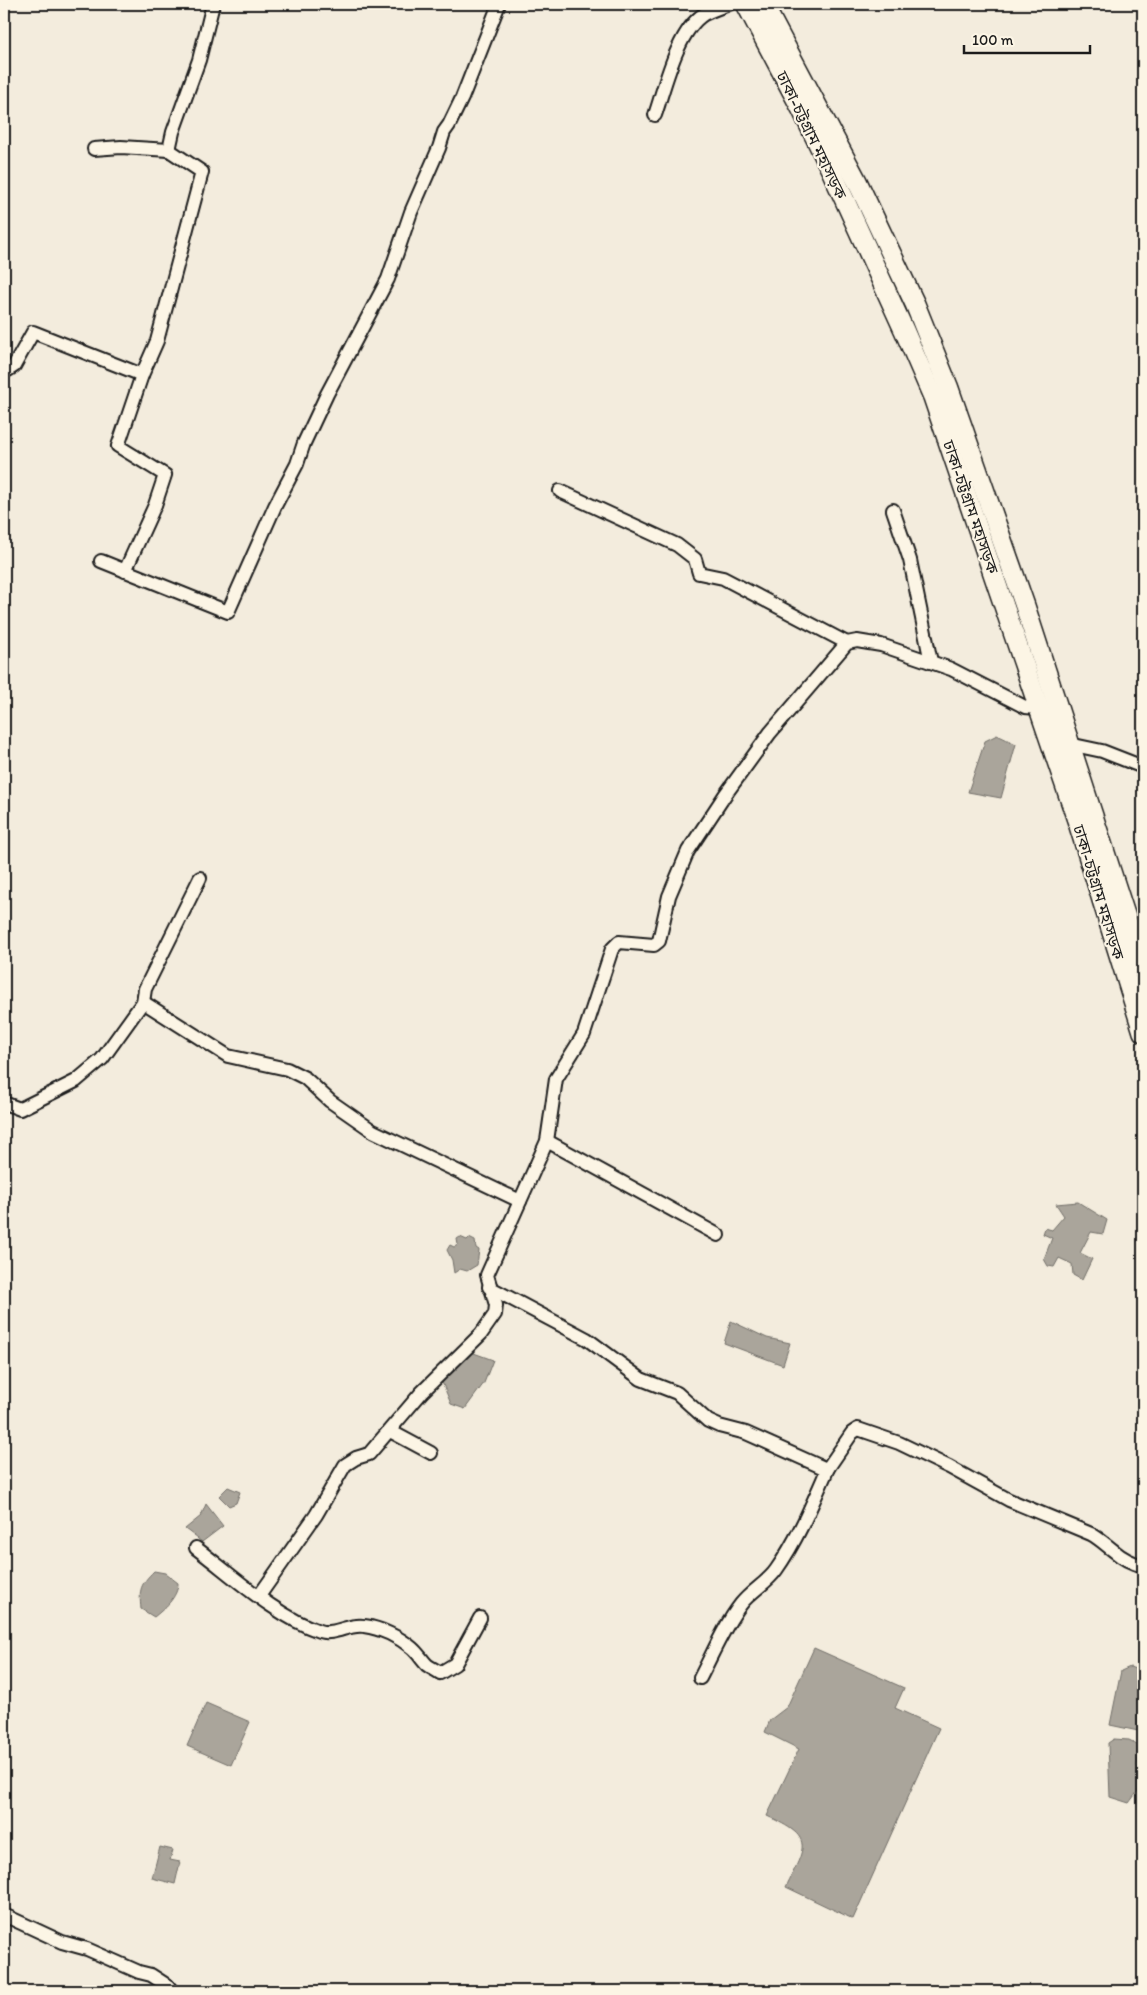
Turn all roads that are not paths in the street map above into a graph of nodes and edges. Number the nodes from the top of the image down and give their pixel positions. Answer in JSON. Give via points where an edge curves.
{"nodes":[{"id":1,"x":213,"y":4,"type":"edge"},
{"id":2,"x":499,"y":4,"type":"edge"},
{"id":3,"x":729,"y":4,"type":"edge"},
{"id":4,"x":746,"y":4,"type":"edge"},
{"id":5,"x":764,"y":4,"type":"edge"},
{"id":6,"x":655,"y":115,"type":"dead end"},
{"id":7,"x":94,"y":149,"type":"dead end"},
{"id":8,"x":169,"y":150,"type":"junction"},
{"id":9,"x":4,"y":369,"type":"edge"},
{"id":10,"x":142,"y":376,"type":"junction"},
{"id":11,"x":560,"y":491,"type":"dead end"},
{"id":12,"x":893,"y":510,"type":"dead end"},
{"id":13,"x":101,"y":561,"type":"dead end"},
{"id":14,"x":125,"y":571,"type":"junction"},
{"id":15,"x":847,"y":643,"type":"junction"},
{"id":16,"x":931,"y":662,"type":"junction"},
{"id":17,"x":1037,"y":708,"type":"junction"},
{"id":18,"x":1069,"y":744,"type":"junction"},
{"id":19,"x":1143,"y":767,"type":"edge"},
{"id":20,"x":200,"y":878,"type":"dead end"},
{"id":21,"x":1143,"y":970,"type":"edge"},
{"id":22,"x":143,"y":1002,"type":"junction"},
{"id":23,"x":1143,"y":1032,"type":"edge"},
{"id":24,"x":4,"y":1103,"type":"edge"},
{"id":25,"x":548,"y":1141,"type":"junction"},
{"id":26,"x":520,"y":1201,"type":"junction"},
{"id":27,"x":718,"y":1235,"type":"dead end"},
{"id":28,"x":489,"y":1287,"type":"junction"},
{"id":29,"x":390,"y":1431,"type":"junction"},
{"id":30,"x":431,"y":1453,"type":"dead end"},
{"id":31,"x":828,"y":1468,"type":"junction"},
{"id":32,"x":196,"y":1548,"type":"dead end"},
{"id":33,"x":1143,"y":1566,"type":"edge"},
{"id":34,"x":259,"y":1596,"type":"junction"},
{"id":35,"x":480,"y":1618,"type":"dead end"},
{"id":36,"x":700,"y":1678,"type":"dead end"},
{"id":37,"x":4,"y":1915,"type":"edge"},
{"id":38,"x":172,"y":1991,"type":"edge"}],
"edges":[{"from":1,"to":8,"type":"street","via":[[199,60]]},
{"from":2,"to":14,"type":"street","via":[[462,98],[444,132],[411,212],[388,279],[327,394],[228,612]]},
{"from":3,"to":6,"type":"street","via":[[703,15],[688,30],[673,61]]},
{"from":4,"to":17,"type":"highway","name":"ঢাকা-চট্টগ্রাম মহাসড়ক","via":[[831,170],[932,397]]},
{"from":5,"to":18,"type":"highway","name":"ঢাকা-চট্টগ্রাম মহাসড়ক","via":[[857,181],[948,386],[1019,588]]},
{"from":7,"to":8,"type":"street"},
{"from":8,"to":10,"type":"street","via":[[202,172],[157,341]]},
{"from":9,"to":10,"type":"street","via":[[14,366],[33,332]]},
{"from":10,"to":14,"type":"street","via":[[118,446],[165,475]]},
{"from":11,"to":15,"type":"street","via":[[677,545],[694,559],[699,573],[723,578]]},
{"from":12,"to":16,"type":"street","via":[[910,560]]},
{"from":13,"to":14,"type":"street"},
{"from":15,"to":16,"type":"street","via":[[857,641],[881,645]]},
{"from":15,"to":25,"type":"street","via":[[770,733],[688,850],[669,896],[660,940],[654,945],[619,942],[612,949],[584,1034],[556,1079]]},
{"from":16,"to":17,"type":"street","via":[[1025,707]]},
{"from":17,"to":23,"type":"highway","name":"ঢাকা-চট্টগ্রাম মহাসড়ক","via":[[1079,826]]},
{"from":18,"to":19,"type":"street","via":[[1102,751]]},
{"from":18,"to":21,"type":"highway","name":"ঢাকা-চট্টগ্রাম মহাসড়ক"},
{"from":20,"to":22,"type":"street","via":[[145,989]]},
{"from":22,"to":24,"type":"street","via":[[102,1059],[76,1081],[20,1109]]},
{"from":22,"to":26,"type":"street","via":[[228,1056],[287,1069],[305,1078],[330,1101],[373,1131]]},
{"from":25,"to":26,"type":"street"},
{"from":25,"to":27,"type":"street"},
{"from":26,"to":28,"type":"street","via":[[487,1275]]},
{"from":28,"to":29,"type":"street","via":[[496,1305],[495,1314],[481,1334],[422,1392]]},
{"from":28,"to":31,"type":"street","via":[[587,1339],[641,1379],[677,1393],[708,1421],[746,1433]]},
{"from":29,"to":30,"type":"street"},
{"from":29,"to":34,"type":"street","via":[[369,1454],[345,1466],[316,1515]]},
{"from":31,"to":33,"type":"street","via":[[858,1429],[900,1443],[1009,1500],[1091,1534],[1128,1561]]},
{"from":31,"to":36,"type":"street","via":[[777,1569],[736,1611]]},
{"from":32,"to":34,"type":"street"},
{"from":34,"to":35,"type":"street","via":[[272,1608],[320,1631],[331,1633],[361,1625],[377,1628],[404,1641],[440,1673],[455,1664]]},
{"from":37,"to":38,"type":"street","via":[[62,1942],[151,1975]]}]}
